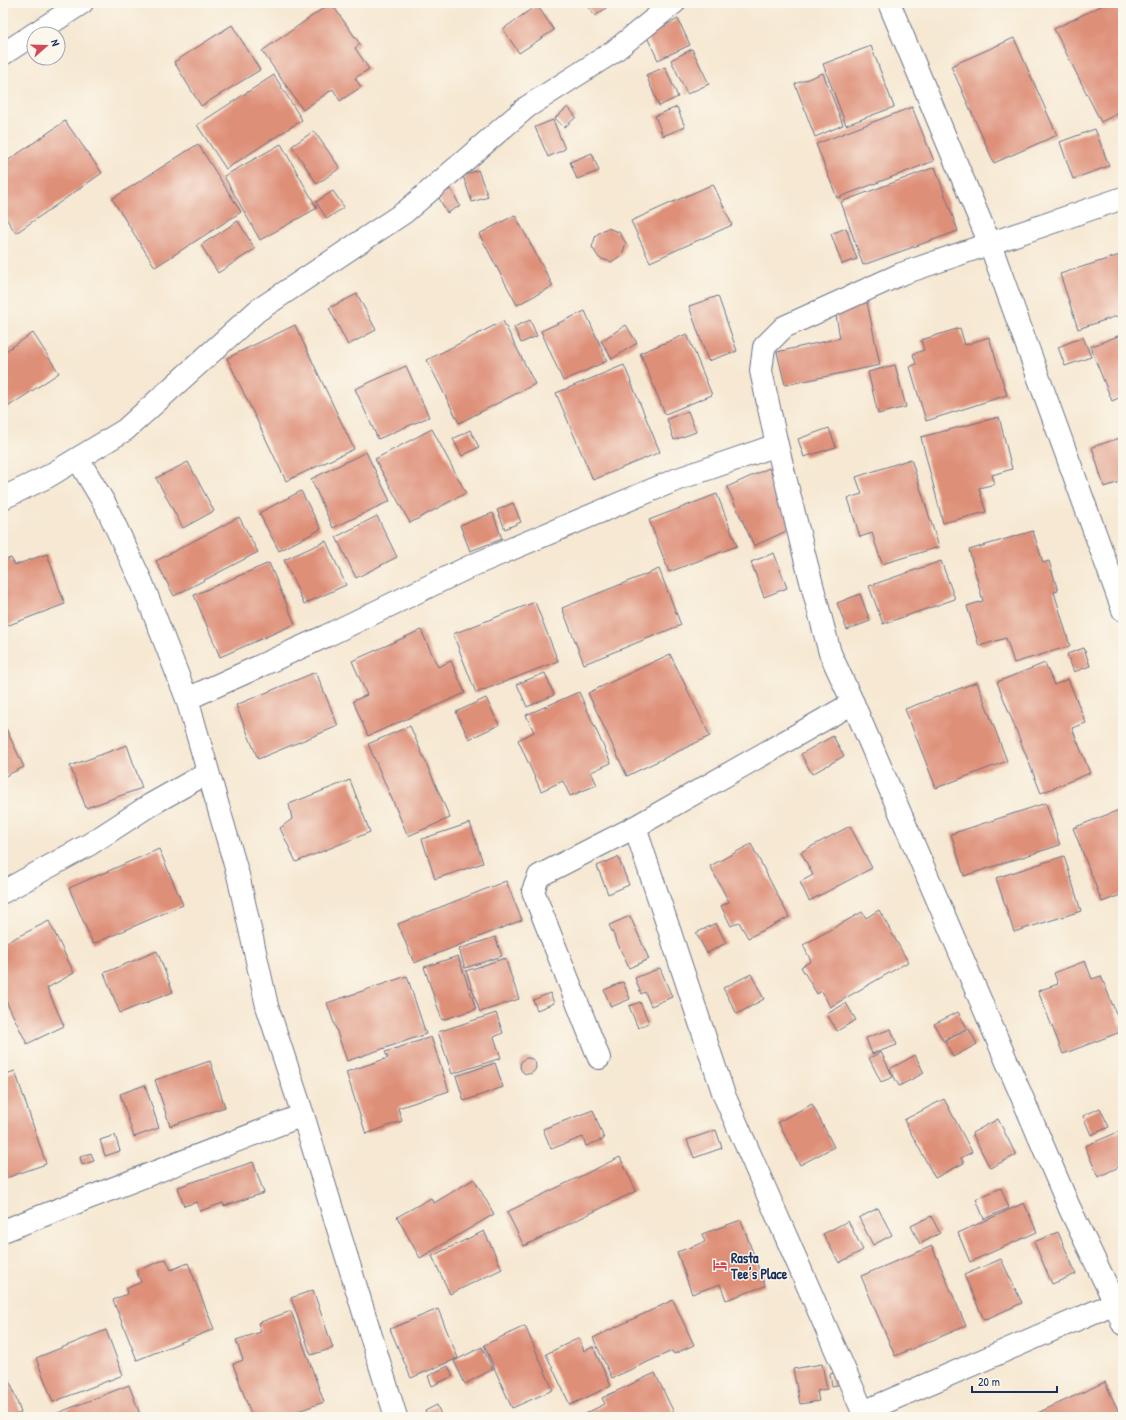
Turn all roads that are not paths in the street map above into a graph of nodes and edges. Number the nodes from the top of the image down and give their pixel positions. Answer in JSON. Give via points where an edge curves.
{"nodes":[{"id":1,"x":82,"y":3,"type":"edge"},
{"id":2,"x":674,"y":3,"type":"edge"},
{"id":3,"x":889,"y":3,"type":"edge"},
{"id":4,"x":46,"y":26,"type":"edge"},
{"id":5,"x":26,"y":39,"type":"edge"},
{"id":6,"x":3,"y":54,"type":"edge"},
{"id":7,"x":1123,"y":198,"type":"edge"},
{"id":8,"x":990,"y":244,"type":"junction"},
{"id":9,"x":777,"y":445,"type":"junction"},
{"id":10,"x":78,"y":459,"type":"junction"},
{"id":11,"x":3,"y":498,"type":"edge"},
{"id":12,"x":1123,"y":610,"type":"edge"},
{"id":13,"x":187,"y":699,"type":"junction"},
{"id":14,"x":853,"y":703,"type":"junction"},
{"id":15,"x":208,"y":773,"type":"junction"},
{"id":16,"x":635,"y":827,"type":"junction"},
{"id":17,"x":3,"y":892,"type":"edge"},
{"id":18,"x":599,"y":1058,"type":"dead end"},
{"id":19,"x":303,"y":1116,"type":"junction"},
{"id":20,"x":3,"y":1231,"type":"edge"},
{"id":21,"x":1114,"y":1303,"type":"junction"},
{"id":22,"x":1123,"y":1324,"type":"edge"},
{"id":23,"x":864,"y":1415,"type":"edge"},
{"id":24,"x":393,"y":1416,"type":"edge"}],
"edges":[{"from":1,"to":4,"type":"street"},
{"from":2,"to":10,"type":"street","via":[[613,52],[527,107],[405,212],[257,311],[125,430]]},
{"from":3,"to":8,"type":"street"},
{"from":5,"to":6,"type":"street"},
{"from":7,"to":8,"type":"street"},
{"from":8,"to":9,"type":"street","via":[[901,274],[784,327],[764,347],[761,371]]},
{"from":8,"to":12,"type":"street"},
{"from":9,"to":13,"type":"street","via":[[678,479],[471,566]]},
{"from":9,"to":14,"type":"street","via":[[830,653]]},
{"from":10,"to":11,"type":"street"},
{"from":10,"to":13,"type":"street","via":[[106,506],[142,583]]},
{"from":13,"to":15,"type":"street"},
{"from":14,"to":16,"type":"street"},
{"from":14,"to":21,"type":"street","via":[[1070,1209]]},
{"from":15,"to":17,"type":"street","via":[[150,805],[90,844]]},
{"from":15,"to":19,"type":"street","via":[[238,875],[267,1006]]},
{"from":16,"to":18,"type":"street","via":[[539,876],[533,891]]},
{"from":16,"to":23,"type":"street","via":[[724,1094]]},
{"from":19,"to":20,"type":"street"},
{"from":19,"to":24,"type":"street"},
{"from":21,"to":22,"type":"street"},
{"from":21,"to":23,"type":"street"}]}
